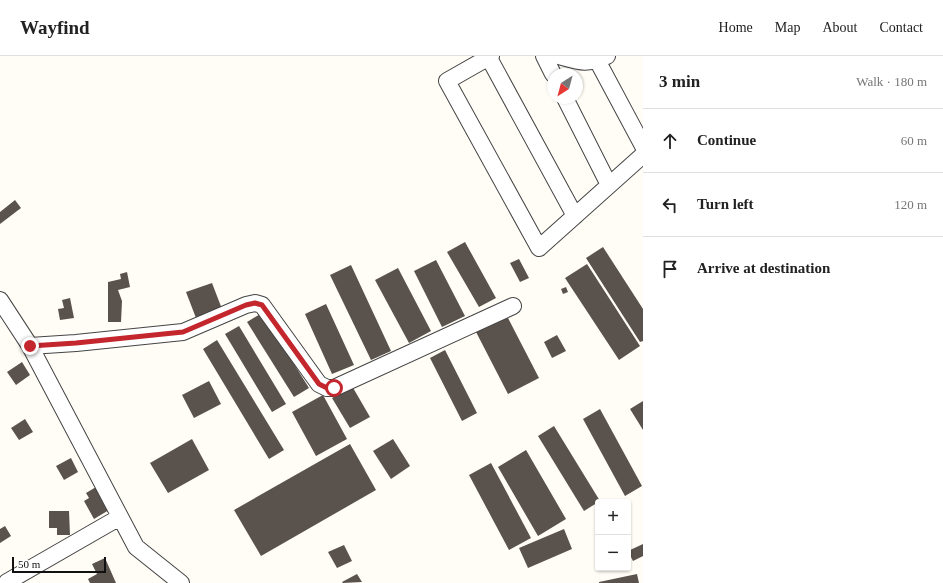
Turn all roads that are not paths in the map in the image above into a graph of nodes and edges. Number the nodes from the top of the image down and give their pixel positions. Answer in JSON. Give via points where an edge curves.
{"nodes":[{"id":1,"x":544,"y":56,"type":"edge"},
{"id":2,"x":559,"y":56,"type":"edge"},
{"id":3,"x":490,"y":57,"type":"edge"},
{"id":4,"x":602,"y":58,"type":"edge"},
{"id":5,"x":550,"y":68,"type":"edge"},
{"id":6,"x":568,"y":104,"type":"edge"},
{"id":7,"x":643,"y":146,"type":"edge"},
{"id":8,"x":643,"y":155,"type":"edge"},
{"id":9,"x":609,"y":185,"type":"junction"},
{"id":10,"x":575,"y":216,"type":"junction"},
{"id":11,"x":0,"y":300,"type":"edge"},
{"id":12,"x":513,"y":306,"type":"dead end"},
{"id":13,"x":30,"y":346,"type":"junction"},
{"id":14,"x":120,"y":517,"type":"junction"},
{"id":15,"x":7,"y":582,"type":"dead end"},
{"id":16,"x":181,"y":583,"type":"edge"}],
"edges":[{"from":1,"to":5,"type":"street"},
{"from":2,"to":4,"type":"street","via":[[583,63]]},
{"from":3,"to":10,"type":"street"},
{"from":3,"to":10,"type":"street","via":[[447,81],[539,248]]},
{"from":4,"to":7,"type":"street"},
{"from":6,"to":9,"type":"street"},
{"from":8,"to":9,"type":"street"},
{"from":9,"to":10,"type":"street"},
{"from":11,"to":13,"type":"street"},
{"from":12,"to":13,"type":"street","via":[[334,388],[319,384],[262,305],[255,303],[183,332]]},
{"from":13,"to":14,"type":"street"},
{"from":14,"to":15,"type":"street"},
{"from":14,"to":16,"type":"street","via":[[136,547]]}]}
